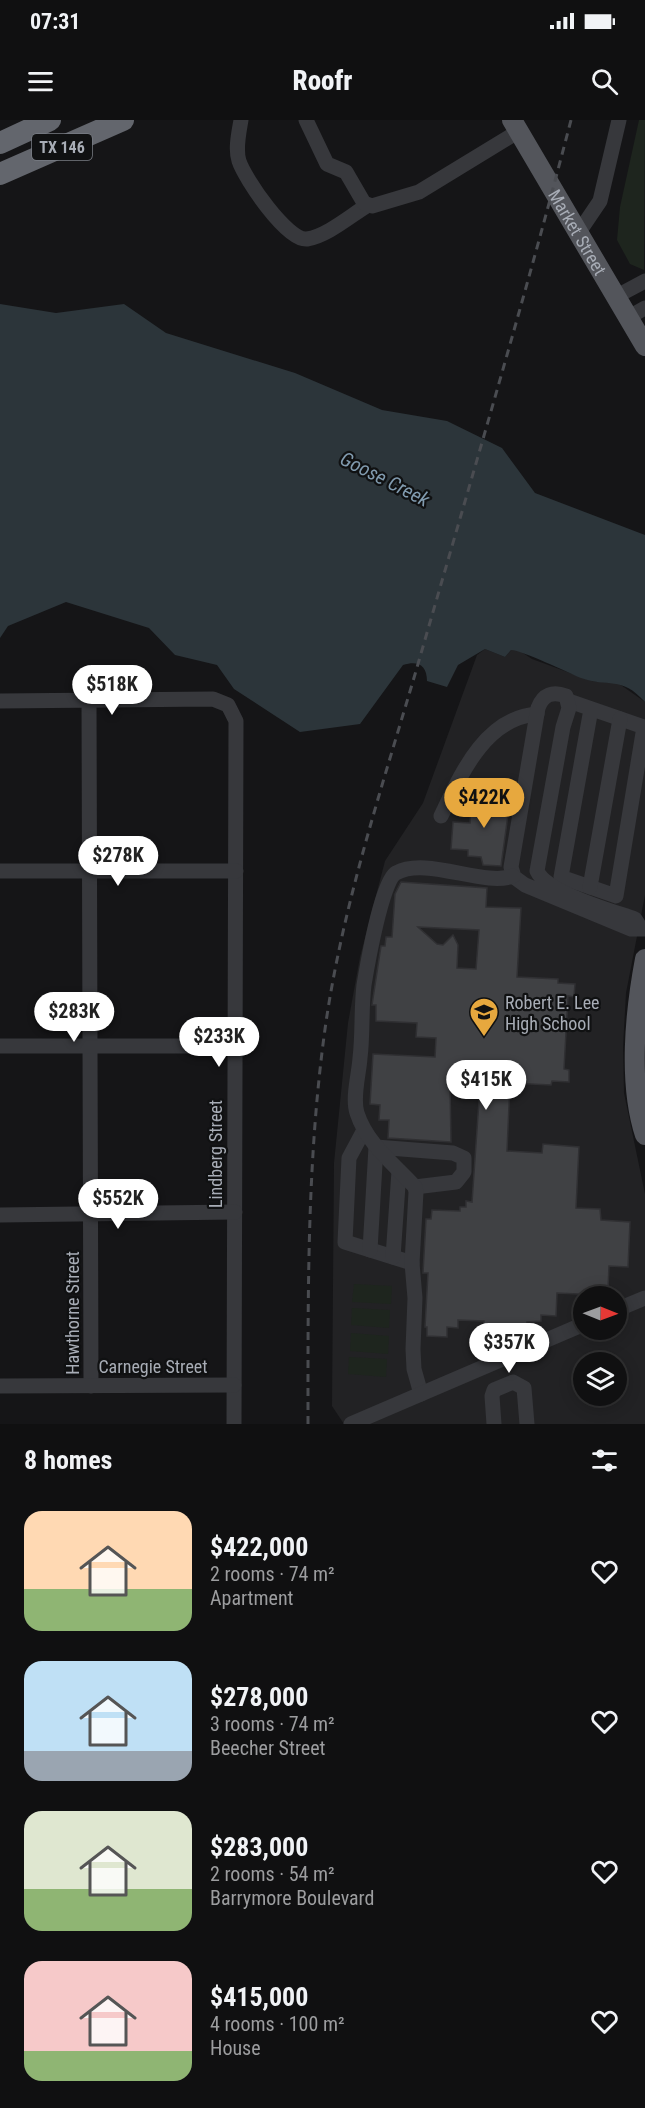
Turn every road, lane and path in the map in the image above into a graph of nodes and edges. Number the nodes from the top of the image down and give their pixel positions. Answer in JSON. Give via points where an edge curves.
{"nodes":[{"id":1,"x":50,"y":120,"type":"edge"},
{"id":2,"x":123,"y":120,"type":"edge"},
{"id":3,"x":241,"y":120,"type":"edge"},
{"id":4,"x":306,"y":120,"type":"edge"},
{"id":5,"x":619,"y":120,"type":"edge"},
{"id":6,"x":516,"y":126,"type":"edge"},
{"id":7,"x":0,"y":142,"type":"edge"},
{"id":8,"x":0,"y":174,"type":"edge"},
{"id":9,"x":368,"y":205,"type":"junction"},
{"id":10,"x":579,"y":231,"type":"junction"},
{"id":11,"x":645,"y":281,"type":"edge"},
{"id":12,"x":617,"y":296,"type":"junction"},
{"id":13,"x":637,"y":313,"type":"edge"},
{"id":14,"x":645,"y":346,"type":"edge"},
{"id":15,"x":89,"y":700,"type":"junction"},
{"id":16,"x":0,"y":701,"type":"edge"},
{"id":17,"x":569,"y":702,"type":"junction"},
{"id":18,"x":591,"y":709,"type":"junction"},
{"id":19,"x":537,"y":714,"type":"junction"},
{"id":20,"x":620,"y":719,"type":"junction"},
{"id":21,"x":441,"y":816,"type":"dead end"},
{"id":22,"x":0,"y":871,"type":"edge"},
{"id":23,"x":89,"y":871,"type":"junction"},
{"id":24,"x":236,"y":871,"type":"junction"},
{"id":25,"x":513,"y":876,"type":"junction"},
{"id":26,"x":558,"y":882,"type":"junction"},
{"id":27,"x":590,"y":887,"type":"junction"},
{"id":28,"x":642,"y":928,"type":"edge"},
{"id":29,"x":645,"y":959,"type":"edge"},
{"id":30,"x":641,"y":1027,"type":"edge"},
{"id":31,"x":0,"y":1046,"type":"edge"},
{"id":32,"x":90,"y":1046,"type":"junction"},
{"id":33,"x":235,"y":1046,"type":"junction"},
{"id":34,"x":364,"y":1130,"type":"junction"},
{"id":35,"x":645,"y":1135,"type":"edge"},
{"id":36,"x":376,"y":1147,"type":"junction"},
{"id":37,"x":399,"y":1172,"type":"junction"},
{"id":38,"x":415,"y":1187,"type":"junction"},
{"id":39,"x":235,"y":1212,"type":"junction"},
{"id":40,"x":91,"y":1214,"type":"junction"},
{"id":41,"x":0,"y":1215,"type":"edge"},
{"id":42,"x":370,"y":1250,"type":"junction"},
{"id":43,"x":393,"y":1257,"type":"junction"},
{"id":44,"x":412,"y":1263,"type":"junction"},
{"id":45,"x":645,"y":1298,"type":"edge"},
{"id":46,"x":627,"y":1305,"type":"edge"},
{"id":47,"x":573,"y":1329,"type":"edge"},
{"id":48,"x":234,"y":1385,"type":"junction"},
{"id":49,"x":0,"y":1386,"type":"edge"},
{"id":50,"x":92,"y":1386,"type":"junction"},
{"id":51,"x":421,"y":1394,"type":"junction"},
{"id":52,"x":234,"y":1424,"type":"edge"},
{"id":53,"x":351,"y":1424,"type":"edge"},
{"id":54,"x":494,"y":1424,"type":"edge"},
{"id":55,"x":527,"y":1424,"type":"edge"}],
"edges":[{"from":1,"to":7,"type":"highway","number":"TX 146"},
{"from":2,"to":8,"type":"highway","number":"TX 146"},
{"from":3,"to":9,"type":"street","via":[[239,161],[275,218],[296,237],[318,235]]},
{"from":4,"to":9,"type":"street","via":[[327,164],[346,172]]},
{"from":5,"to":10,"type":"street","via":[[600,201]]},
{"from":6,"to":9,"type":"street","via":[[419,192],[378,207]]},
{"from":6,"to":10,"type":"main road","name":"Market Street"},
{"from":10,"to":12,"type":"main road","name":"Market Street"},
{"from":11,"to":12,"type":"street"},
{"from":12,"to":13,"type":"main road","name":"Market Street"},
{"from":13,"to":14,"type":"main road","name":"Market Street"},
{"from":15,"to":16,"type":"street"},
{"from":15,"to":23,"type":"street","name":"Hawthorne Street"},
{"from":15,"to":24,"type":"street","name":"Lindberg Street","via":[[213,699],[228,705],[236,721]]},
{"from":17,"to":18,"type":"street"},
{"from":17,"to":19,"type":"street","via":[[566,696],[552,693],[540,702]]},
{"from":17,"to":26,"type":"street","via":[[537,871],[540,878]]},
{"from":18,"to":20,"type":"street"},
{"from":18,"to":26,"type":"street"},
{"from":19,"to":21,"type":"street","via":[[505,723],[486,740],[462,773]]},
{"from":19,"to":25,"type":"street","via":[[511,867]]},
{"from":20,"to":27,"type":"street"},
{"from":20,"to":27,"type":"street","via":[[644,727],[616,896]]},
{"from":22,"to":23,"type":"street"},
{"from":23,"to":24,"type":"street"},
{"from":23,"to":32,"type":"street","name":"Hawthorne Street"},
{"from":24,"to":33,"type":"street","name":"Lindberg Street"},
{"from":25,"to":28,"type":"street","via":[[525,885],[631,929]]},
{"from":25,"to":34,"type":"street","via":[[489,877],[418,868],[391,877],[364,987],[356,1110]]},
{"from":26,"to":27,"type":"street"},
{"from":26,"to":28,"type":"street","via":[[635,920]]},
{"from":29,"to":30,"type":"main road","via":[[638,995]]},
{"from":30,"to":35,"type":"main road","via":[[636,1081]]},
{"from":31,"to":32,"type":"street"},
{"from":32,"to":33,"type":"street"},
{"from":32,"to":40,"type":"street","name":"Hawthorne Street"},
{"from":33,"to":39,"type":"street","name":"Lindberg Street"},
{"from":34,"to":36,"type":"street"},
{"from":34,"to":42,"type":"street","via":[[349,1158],[345,1242]]},
{"from":36,"to":37,"type":"street"},
{"from":36,"to":38,"type":"street","via":[[453,1153],[464,1158],[464,1172],[456,1182]]},
{"from":36,"to":42,"type":"street"},
{"from":37,"to":38,"type":"street"},
{"from":37,"to":43,"type":"street"},
{"from":38,"to":44,"type":"street"},
{"from":39,"to":40,"type":"street"},
{"from":39,"to":48,"type":"street","name":"Lindberg Street"},
{"from":40,"to":41,"type":"street"},
{"from":40,"to":50,"type":"street","name":"Hawthorne Street"},
{"from":42,"to":43,"type":"street"},
{"from":43,"to":44,"type":"street"},
{"from":44,"to":51,"type":"street","via":[[414,1369]]},
{"from":45,"to":46,"type":"street"},
{"from":47,"to":51,"type":"street"},
{"from":48,"to":50,"type":"street","name":"Carnegie Street"},
{"from":48,"to":52,"type":"street","name":"Lindberg Street"},
{"from":49,"to":50,"type":"street","name":"Carnegie Street"},
{"from":51,"to":53,"type":"street"},
{"from":54,"to":55,"type":"street","via":[[494,1390],[513,1382],[524,1388]]}]}
